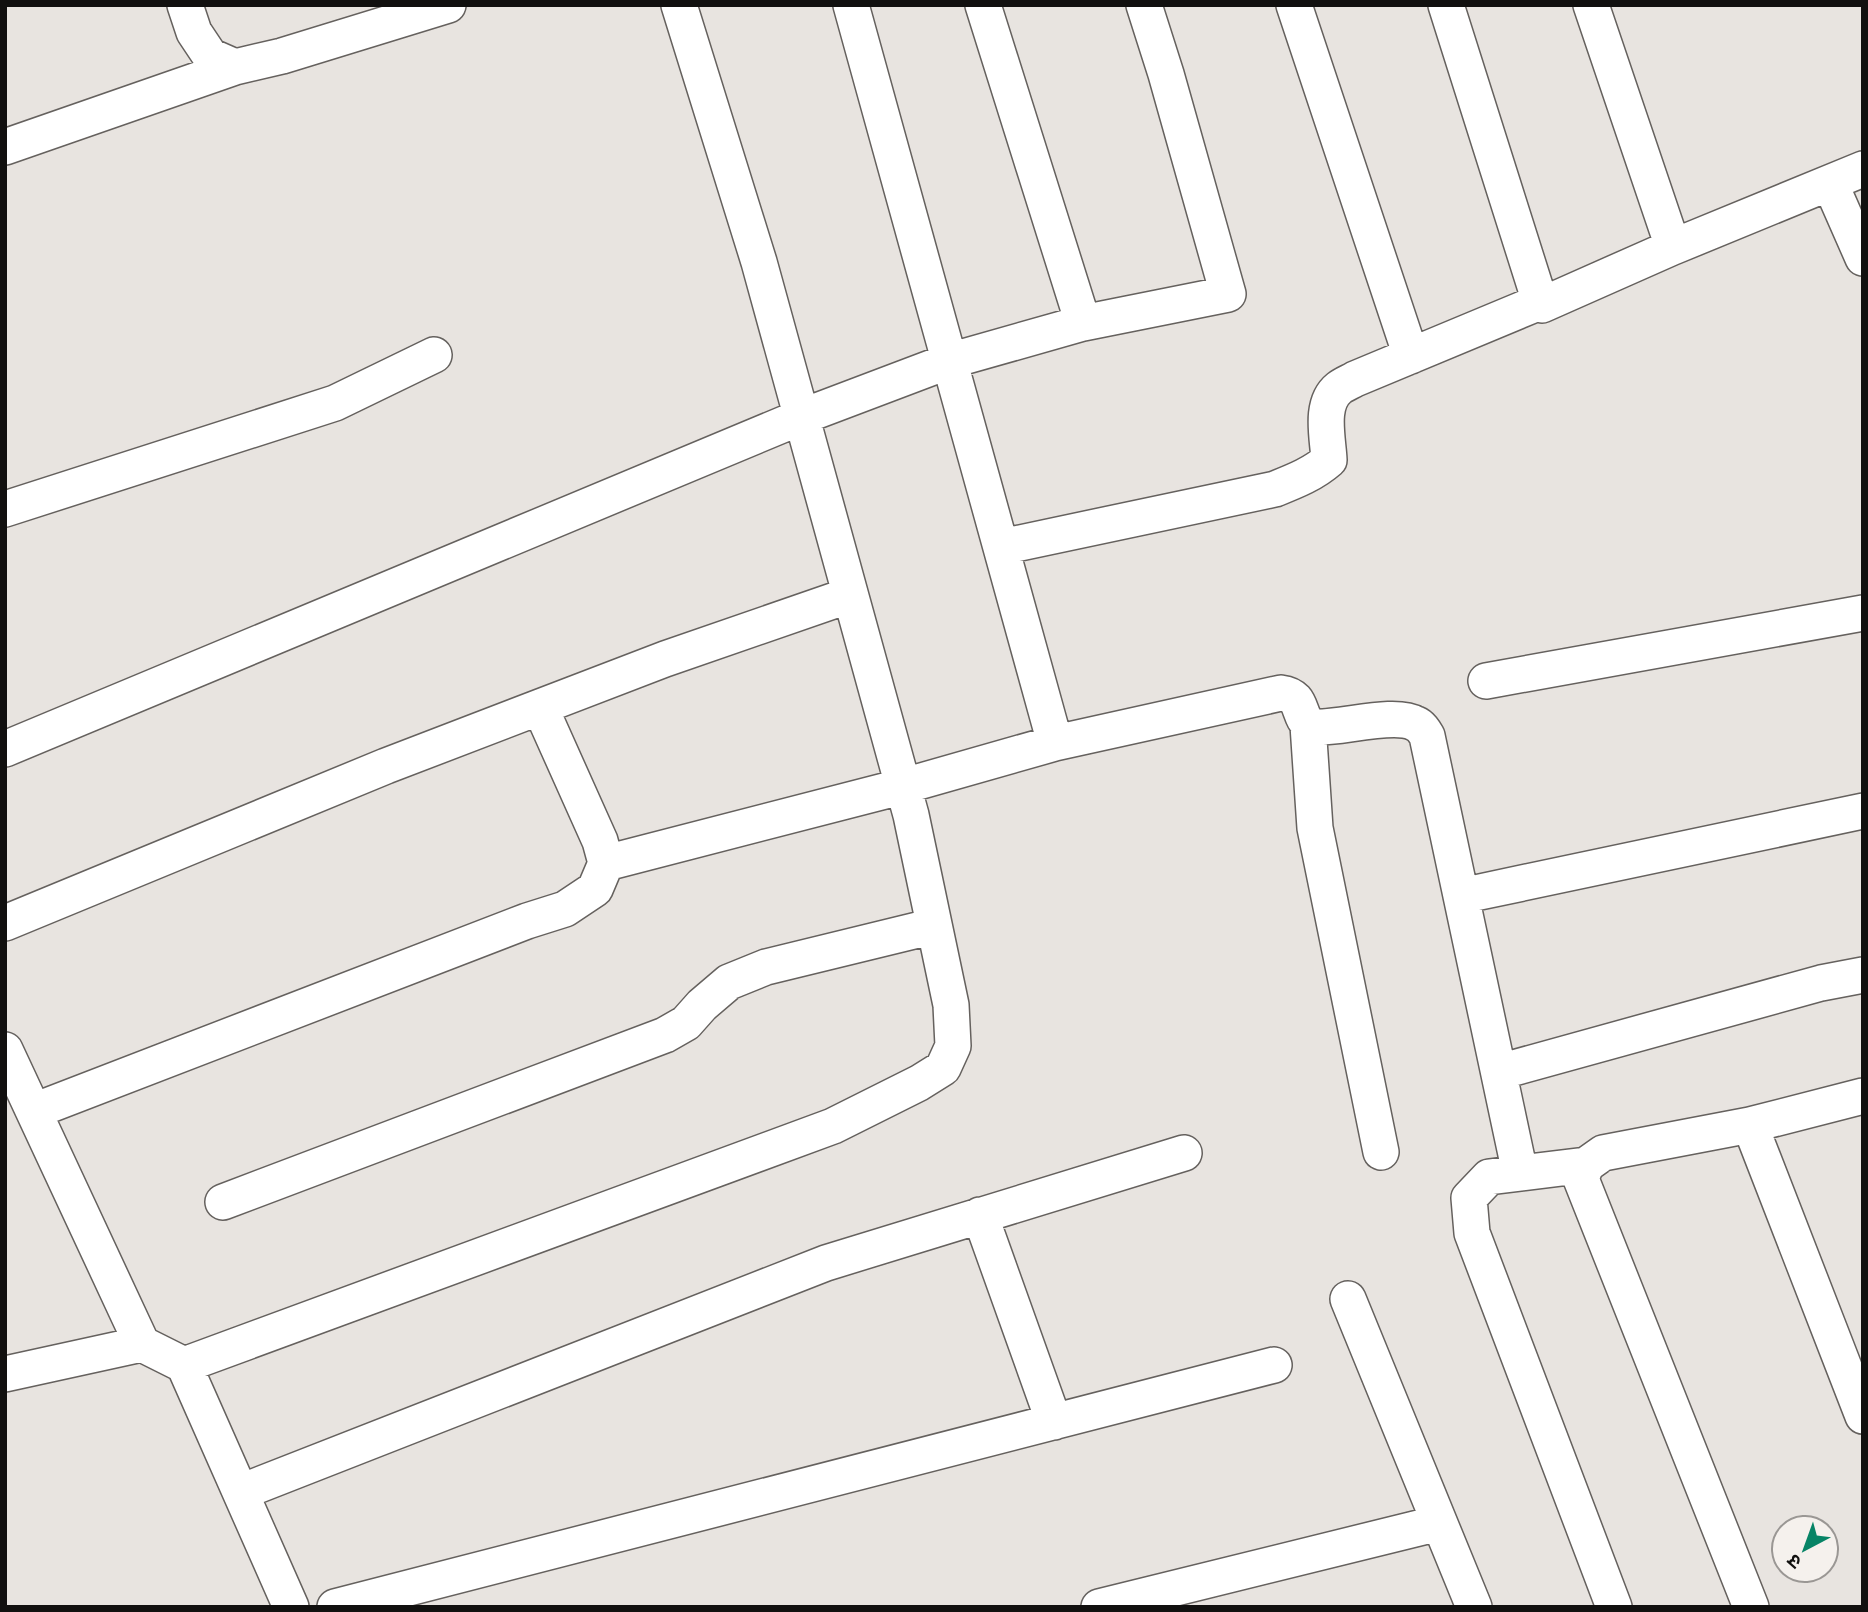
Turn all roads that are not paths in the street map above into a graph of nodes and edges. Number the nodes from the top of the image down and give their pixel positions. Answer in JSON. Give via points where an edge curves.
{"nodes":[{"id":1,"x":185,"y":5,"type":"edge"},
{"id":2,"x":449,"y":5,"type":"edge"},
{"id":3,"x":679,"y":5,"type":"edge"},
{"id":4,"x":851,"y":5,"type":"edge"},
{"id":5,"x":983,"y":5,"type":"edge"},
{"id":6,"x":1144,"y":5,"type":"edge"},
{"id":7,"x":1294,"y":5,"type":"edge"},
{"id":8,"x":1446,"y":5,"type":"edge"},
{"id":9,"x":1591,"y":5,"type":"edge"},
{"id":10,"x":383,"y":15,"type":"edge"},
{"id":11,"x":234,"y":66,"type":"junction"},
{"id":12,"x":5,"y":148,"type":"edge"},
{"id":13,"x":1863,"y":169,"type":"edge"},
{"id":14,"x":1830,"y":183,"type":"junction"},
{"id":15,"x":1673,"y":247,"type":"junction"},
{"id":16,"x":1863,"y":258,"type":"edge"},
{"id":17,"x":1540,"y":302,"type":"junction"},
{"id":18,"x":1083,"y":323,"type":"junction"},
{"id":19,"x":434,"y":355,"type":"dead end"},
{"id":20,"x":1411,"y":356,"type":"junction"},
{"id":21,"x":949,"y":361,"type":"junction"},
{"id":22,"x":801,"y":417,"type":"junction"},
{"id":23,"x":5,"y":509,"type":"edge"},
{"id":24,"x":1001,"y":547,"type":"junction"},
{"id":25,"x":850,"y":595,"type":"junction"},
{"id":26,"x":1863,"y":613,"type":"edge"},
{"id":27,"x":1486,"y":681,"type":"dead end"},
{"id":28,"x":540,"y":707,"type":"junction"},
{"id":29,"x":1308,"y":726,"type":"junction"},
{"id":30,"x":1055,"y":743,"type":"junction"},
{"id":31,"x":5,"y":749,"type":"edge"},
{"id":32,"x":904,"y":786,"type":"junction"},
{"id":33,"x":1863,"y":811,"type":"edge"},
{"id":34,"x":606,"y":863,"type":"junction"},
{"id":35,"x":1461,"y":896,"type":"junction"},
{"id":36,"x":5,"y":923,"type":"edge"},
{"id":37,"x":934,"y":926,"type":"junction"},
{"id":38,"x":1863,"y":975,"type":"edge"},
{"id":39,"x":7,"y":1058,"type":"edge"},
{"id":40,"x":1499,"y":1072,"type":"junction"},
{"id":41,"x":1863,"y":1096,"type":"edge"},
{"id":42,"x":34,"y":1111,"type":"junction"},
{"id":43,"x":1750,"y":1125,"type":"junction"},
{"id":44,"x":1381,"y":1152,"type":"dead end"},
{"id":45,"x":1184,"y":1153,"type":"dead end"},
{"id":46,"x":1586,"y":1165,"type":"junction"},
{"id":47,"x":1520,"y":1173,"type":"junction"},
{"id":48,"x":223,"y":1202,"type":"dead end"},
{"id":49,"x":980,"y":1215,"type":"junction"},
{"id":50,"x":1348,"y":1299,"type":"dead end"},
{"id":51,"x":142,"y":1343,"type":"junction"},
{"id":52,"x":184,"y":1365,"type":"junction"},
{"id":53,"x":1274,"y":1365,"type":"dead end"},
{"id":54,"x":5,"y":1374,"type":"edge"},
{"id":55,"x":1863,"y":1416,"type":"edge"},
{"id":56,"x":1055,"y":1423,"type":"junction"},
{"id":57,"x":241,"y":1492,"type":"junction"},
{"id":58,"x":1439,"y":1522,"type":"junction"},
{"id":59,"x":291,"y":1607,"type":"edge"},
{"id":60,"x":335,"y":1607,"type":"edge"},
{"id":61,"x":1099,"y":1607,"type":"edge"},
{"id":62,"x":1474,"y":1607,"type":"edge"},
{"id":63,"x":1614,"y":1607,"type":"edge"},
{"id":64,"x":1751,"y":1607,"type":"edge"}],
"edges":[{"from":1,"to":11,"type":"street","via":[[194,32],[210,56]]},
{"from":2,"to":10,"type":"street"},
{"from":3,"to":22,"type":"street","via":[[759,262]]},
{"from":4,"to":21,"type":"street"},
{"from":5,"to":18,"type":"street"},
{"from":6,"to":18,"type":"street","via":[[1228,294]]},
{"from":7,"to":20,"type":"street"},
{"from":8,"to":17,"type":"street"},
{"from":9,"to":15,"type":"street"},
{"from":10,"to":11,"type":"street","via":[[282,57]]},
{"from":11,"to":12,"type":"street"},
{"from":13,"to":14,"type":"street"},
{"from":14,"to":15,"type":"street"},
{"from":14,"to":16,"type":"street"},
{"from":15,"to":17,"type":"street","via":[[1542,305]]},
{"from":17,"to":20,"type":"street"},
{"from":18,"to":21,"type":"street"},
{"from":19,"to":23,"type":"street","via":[[335,403]]},
{"from":20,"to":24,"type":"street","via":[[1355,379],[1330,398],[1326,410],[1329,460],[1305,477],[1275,489]]},
{"from":21,"to":22,"type":"street"},
{"from":21,"to":24,"type":"street"},
{"from":22,"to":25,"type":"street"},
{"from":22,"to":31,"type":"street"},
{"from":24,"to":30,"type":"street"},
{"from":25,"to":28,"type":"street"},
{"from":25,"to":32,"type":"street"},
{"from":26,"to":27,"type":"street"},
{"from":28,"to":34,"type":"street"},
{"from":28,"to":36,"type":"street"},
{"from":29,"to":30,"type":"street","via":[[1297,701],[1281,693]]},
{"from":29,"to":35,"type":"street","via":[[1392,720],[1409,721],[1423,729]]},
{"from":29,"to":44,"type":"street","via":[[1315,828]]},
{"from":30,"to":32,"type":"street"},
{"from":32,"to":34,"type":"street"},
{"from":32,"to":37,"type":"street"},
{"from":33,"to":35,"type":"street"},
{"from":34,"to":42,"type":"street","via":[[595,889],[565,909]]},
{"from":35,"to":40,"type":"street"},
{"from":37,"to":48,"type":"street","via":[[766,967],[729,982],[686,1023],[664,1035]]},
{"from":37,"to":52,"type":"street","via":[[951,1005],[953,1046],[943,1068],[919,1083],[833,1126]]},
{"from":38,"to":40,"type":"street"},
{"from":39,"to":42,"type":"street"},
{"from":40,"to":47,"type":"street"},
{"from":41,"to":43,"type":"street"},
{"from":42,"to":51,"type":"street"},
{"from":43,"to":46,"type":"street","via":[[1603,1153]]},
{"from":43,"to":55,"type":"street"},
{"from":45,"to":49,"type":"street"},
{"from":46,"to":47,"type":"street"},
{"from":46,"to":64,"type":"street","via":[[1581,1179]]},
{"from":47,"to":63,"type":"street","via":[[1489,1177],[1469,1198],[1472,1233]]},
{"from":49,"to":56,"type":"street"},
{"from":49,"to":57,"type":"street","via":[[826,1263]]},
{"from":50,"to":58,"type":"street"},
{"from":51,"to":52,"type":"street"},
{"from":51,"to":54,"type":"street"},
{"from":52,"to":57,"type":"street"},
{"from":53,"to":56,"type":"street"},
{"from":56,"to":60,"type":"street"},
{"from":57,"to":59,"type":"street"},
{"from":58,"to":61,"type":"street"},
{"from":58,"to":62,"type":"street"}]}
